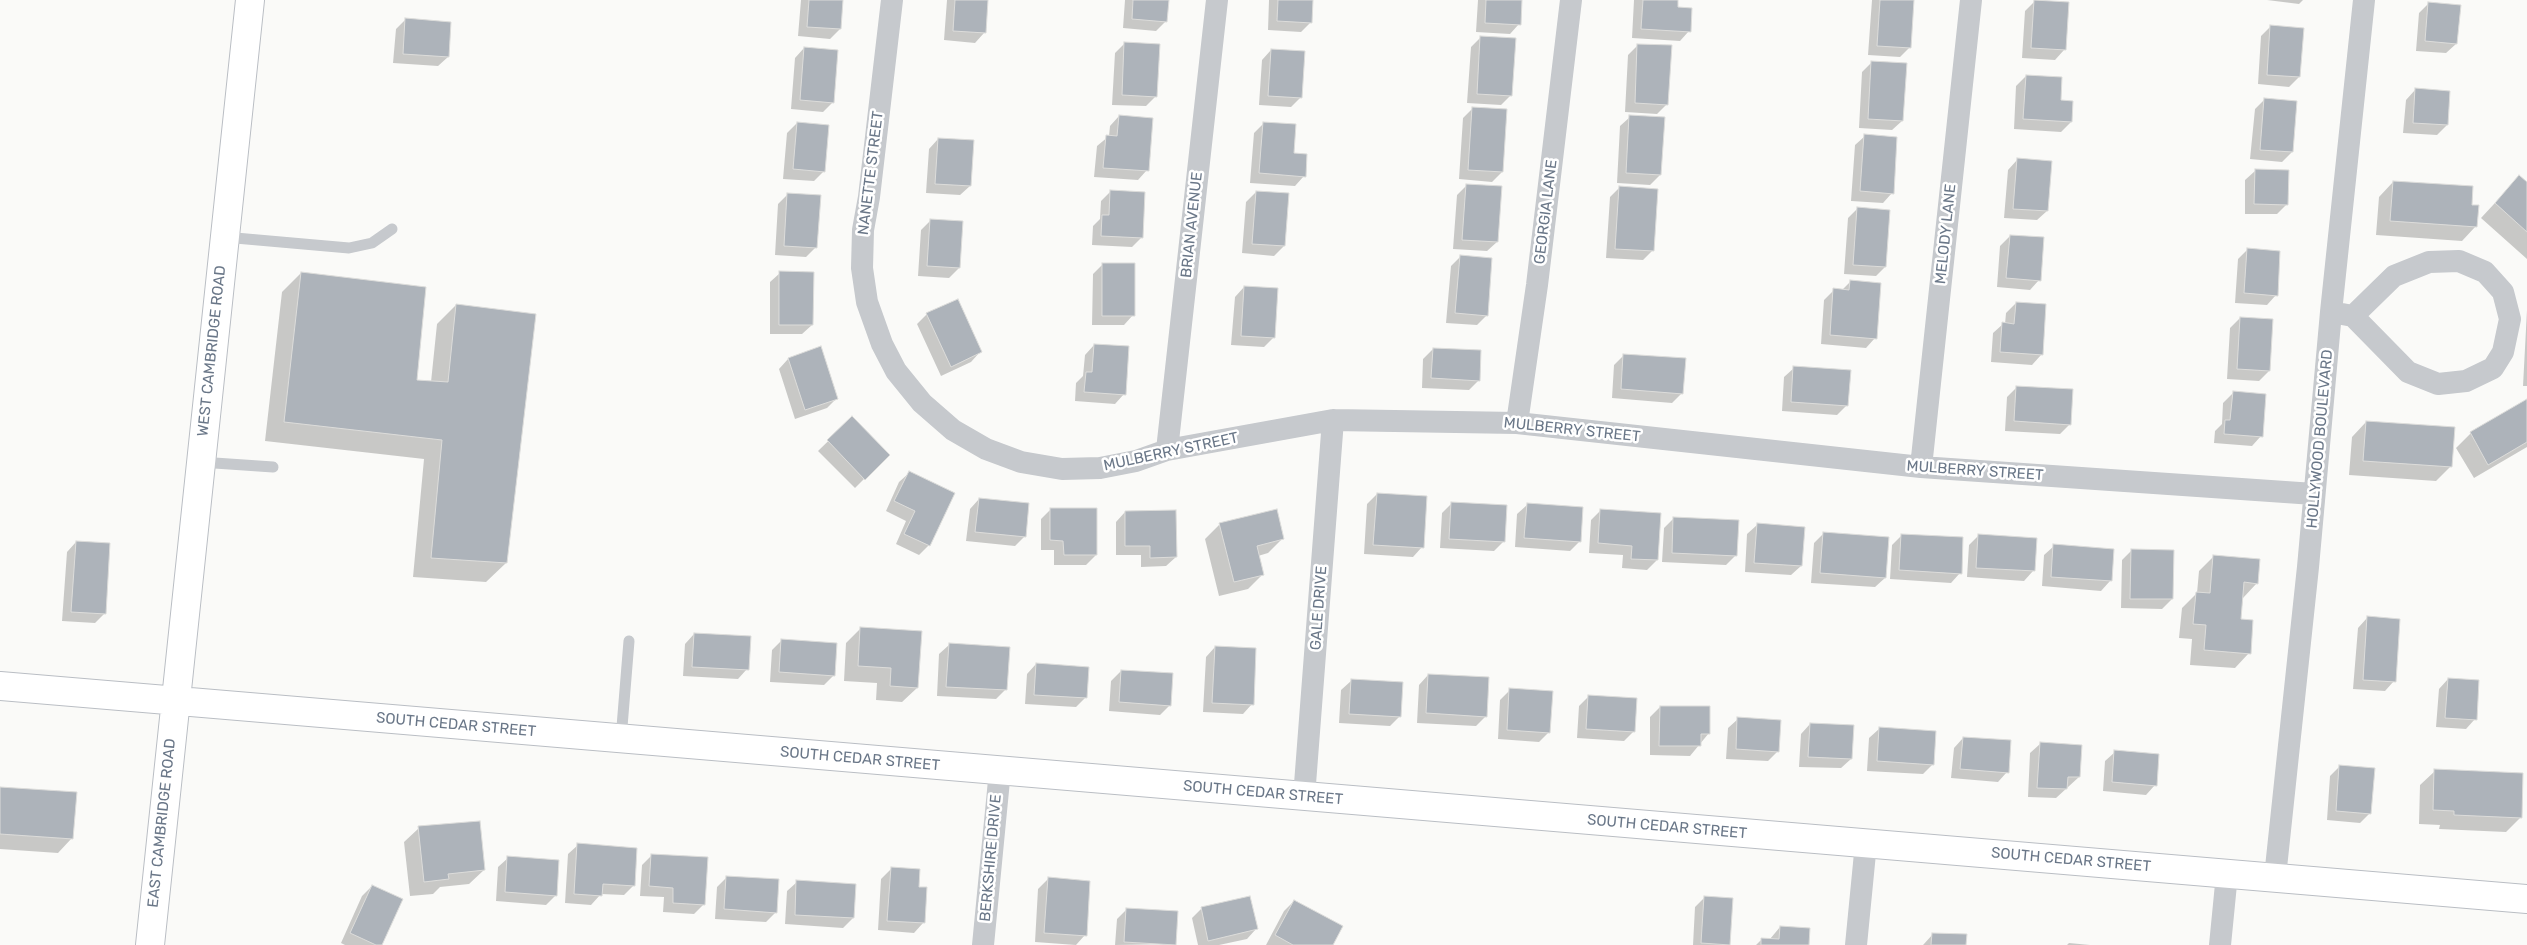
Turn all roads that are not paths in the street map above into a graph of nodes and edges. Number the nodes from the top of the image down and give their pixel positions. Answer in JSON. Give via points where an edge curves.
{"nodes":[{"id":1,"x":250,"y":0,"type":"edge"},
{"id":2,"x":892,"y":0,"type":"edge"},
{"id":3,"x":1217,"y":0,"type":"edge"},
{"id":4,"x":1571,"y":0,"type":"edge"},
{"id":5,"x":1971,"y":0,"type":"edge"},
{"id":6,"x":2364,"y":0,"type":"edge"},
{"id":7,"x":392,"y":230,"type":"dead end"},
{"id":8,"x":224,"y":238,"type":"junction"},
{"id":9,"x":2342,"y":314,"type":"junction"},
{"id":10,"x":882,"y":344,"type":"joint"},
{"id":11,"x":1333,"y":420,"type":"junction"},
{"id":12,"x":1517,"y":423,"type":"junction"},
{"id":13,"x":1167,"y":450,"type":"junction"},
{"id":14,"x":200,"y":462,"type":"junction"},
{"id":15,"x":273,"y":467,"type":"dead end"},
{"id":16,"x":1921,"y":467,"type":"junction"},
{"id":17,"x":2314,"y":494,"type":"junction"},
{"id":18,"x":628,"y":641,"type":"dead end"},
{"id":19,"x":0,"y":686,"type":"edge"},
{"id":20,"x":175,"y":701,"type":"junction"},
{"id":21,"x":621,"y":739,"type":"junction"},
{"id":22,"x":1000,"y":770,"type":"junction"},
{"id":23,"x":1304,"y":797,"type":"junction"},
{"id":24,"x":1866,"y":844,"type":"junction"},
{"id":25,"x":2227,"y":874,"type":"junction"},
{"id":26,"x":2274,"y":877,"type":"junction"},
{"id":27,"x":2527,"y":899,"type":"edge"},
{"id":28,"x":150,"y":945,"type":"edge"},
{"id":29,"x":983,"y":945,"type":"edge"},
{"id":30,"x":1856,"y":945,"type":"edge"},
{"id":31,"x":2220,"y":945,"type":"edge"}],
"edges":[{"from":1,"to":8,"type":"main road","name":"WEST CAMBRIDGE ROAD"},
{"from":2,"to":10,"type":"street","name":"NANETTE STREET","via":[[863,230],[862,268],[867,302]]},
{"from":3,"to":13,"type":"street","name":"BRIAN AVENUE"},
{"from":4,"to":12,"type":"street","name":"GEORGIA LANE"},
{"from":5,"to":16,"type":"street","name":"MELODY LANE"},
{"from":6,"to":9,"type":"street","name":"HOLLYWOOD BOULEVARD"},
{"from":7,"to":8,"type":"lane","via":[[372,243],[349,248]]},
{"from":8,"to":14,"type":"main road","name":"WEST CAMBRIDGE ROAD"},
{"from":9,"to":9,"type":"street","via":[[2394,276],[2429,262],[2459,261],[2485,272],[2503,292],[2510,319],[2503,352],[2493,368],[2466,381],[2438,384],[2408,372]]},
{"from":9,"to":17,"type":"street","name":"HOLLYWOOD BOULEVARD"},
{"from":10,"to":13,"type":"street","name":"MULBERRY STREET","via":[[896,371],[922,403],[953,430],[986,449],[1021,462],[1062,469],[1100,468],[1136,461]]},
{"from":11,"to":12,"type":"street","name":"MULBERRY STREET"},
{"from":11,"to":13,"type":"street","name":"MULBERRY STREET"},
{"from":11,"to":23,"type":"street","name":"GALE DRIVE"},
{"from":12,"to":16,"type":"street","name":"MULBERRY STREET"},
{"from":14,"to":15,"type":"lane"},
{"from":14,"to":20,"type":"main road","name":"WEST CAMBRIDGE ROAD"},
{"from":16,"to":17,"type":"street","name":"MULBERRY STREET"},
{"from":17,"to":26,"type":"street","name":"HOLLYWOOD BOULEVARD"},
{"from":18,"to":21,"type":"lane"},
{"from":19,"to":20,"type":"main road","name":"SOUTH CEDAR STREET"},
{"from":20,"to":21,"type":"main road","name":"SOUTH CEDAR STREET"},
{"from":20,"to":28,"type":"main road","name":"EAST CAMBRIDGE ROAD"},
{"from":21,"to":22,"type":"main road","name":"SOUTH CEDAR STREET"},
{"from":22,"to":23,"type":"main road","name":"SOUTH CEDAR STREET"},
{"from":22,"to":29,"type":"street","name":"BERKSHIRE DRIVE"},
{"from":23,"to":24,"type":"main road","name":"SOUTH CEDAR STREET"},
{"from":24,"to":25,"type":"main road","name":"SOUTH CEDAR STREET"},
{"from":24,"to":30,"type":"street"},
{"from":25,"to":26,"type":"main road","name":"SOUTH CEDAR STREET"},
{"from":25,"to":31,"type":"street"},
{"from":26,"to":27,"type":"main road","name":"SOUTH CEDAR STREET"}]}
